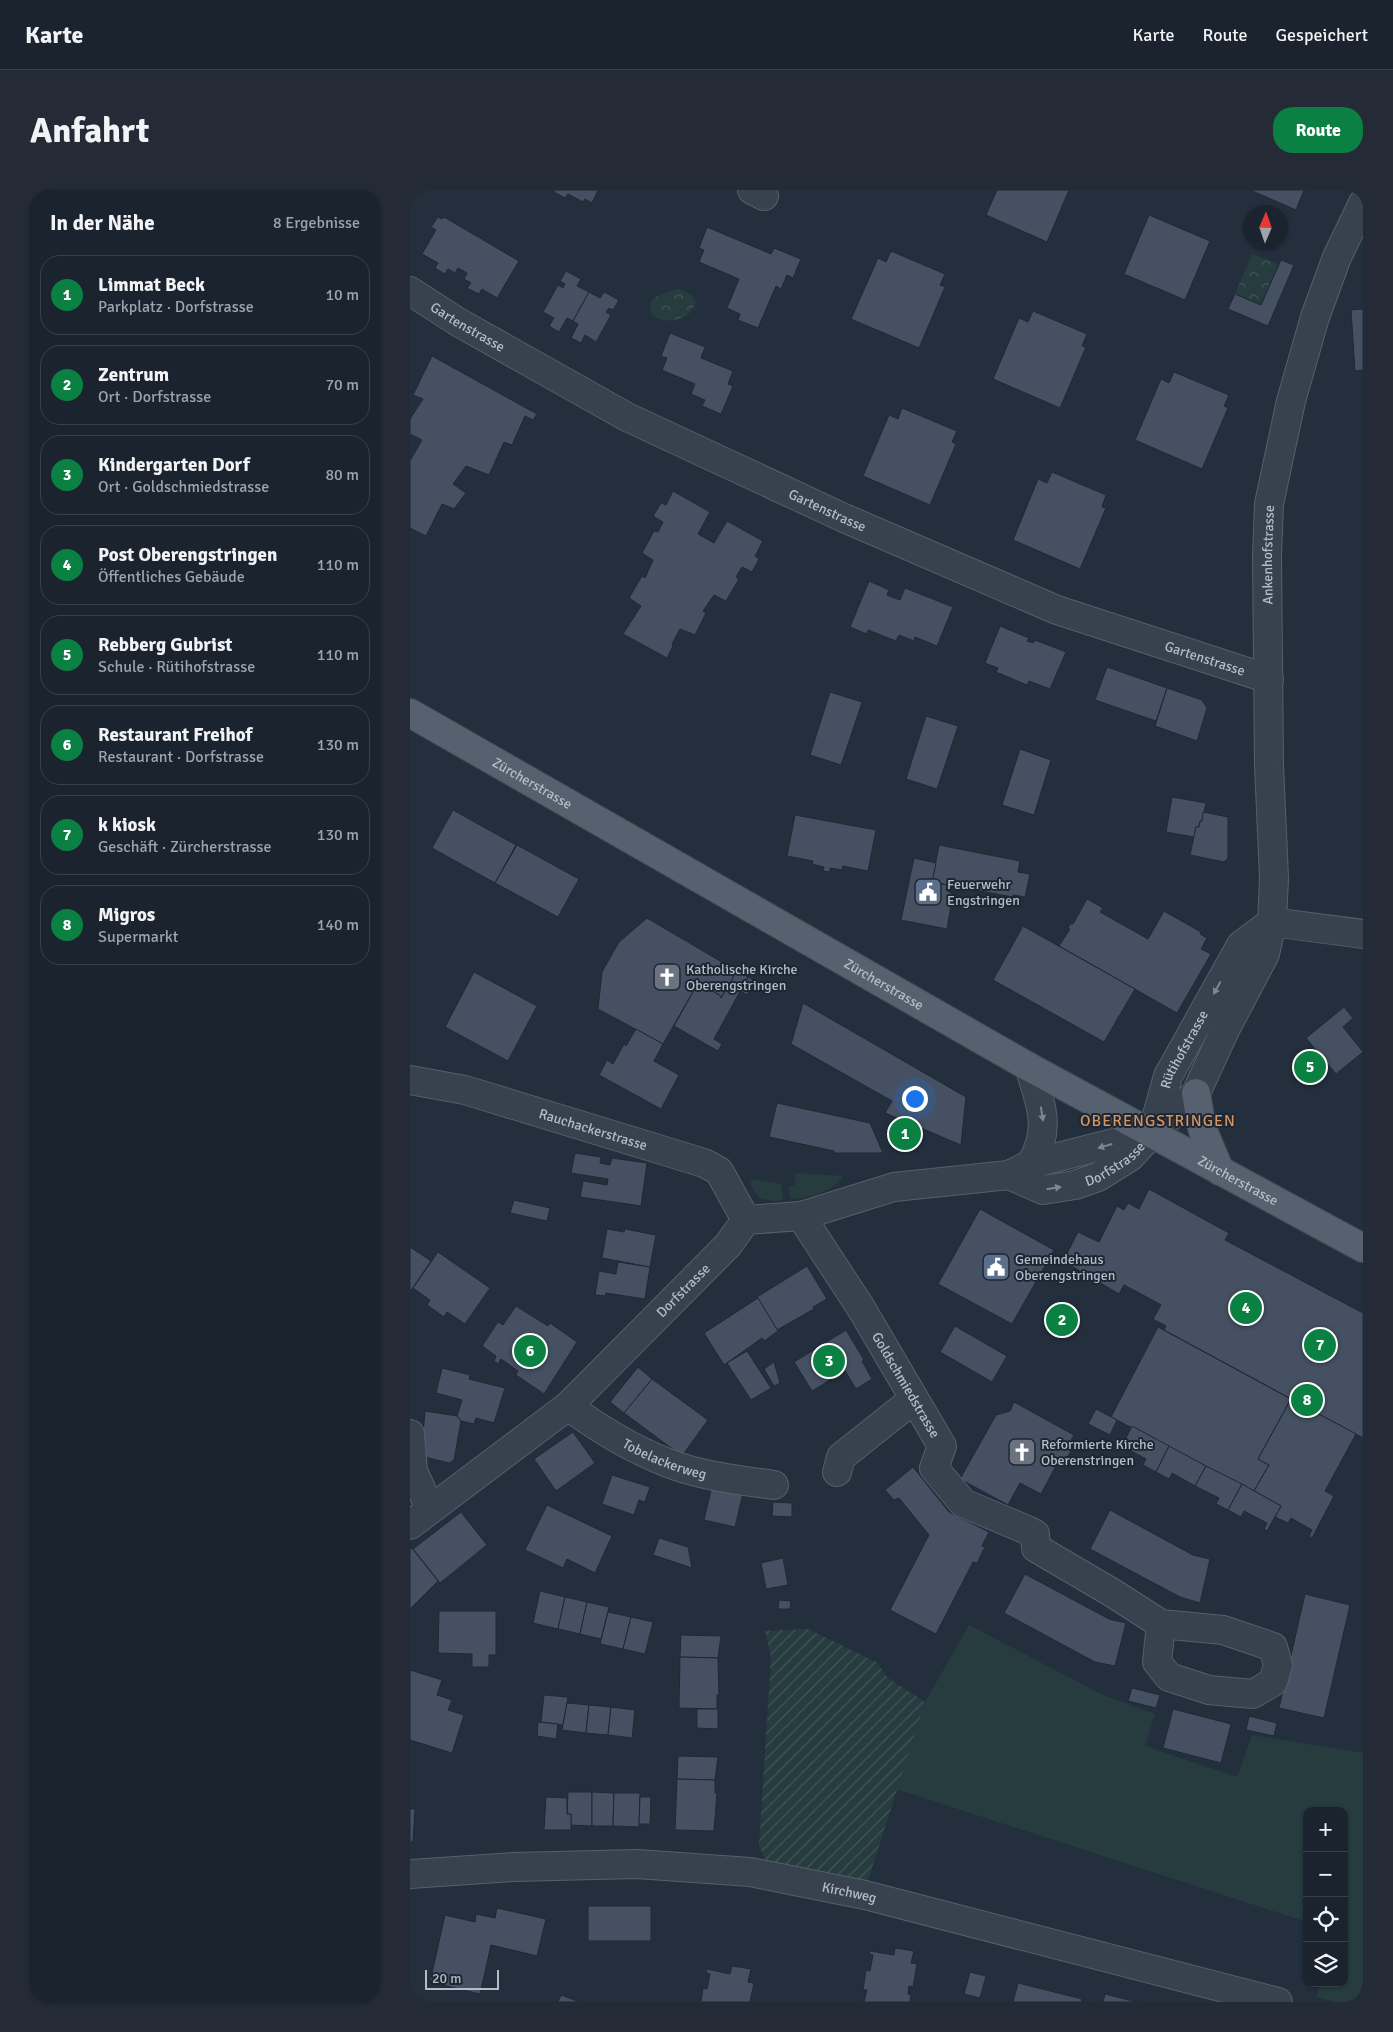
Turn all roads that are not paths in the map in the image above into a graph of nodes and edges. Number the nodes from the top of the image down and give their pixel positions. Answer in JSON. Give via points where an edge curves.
{"nodes":[{"id":1,"x":1363,"y":203,"type":"edge"},
{"id":2,"x":410,"y":291,"type":"edge"},
{"id":3,"x":1269,"y":679,"type":"junction"},
{"id":4,"x":410,"y":714,"type":"edge"},
{"id":5,"x":1272,"y":922,"type":"junction"},
{"id":6,"x":1363,"y":934,"type":"edge"},
{"id":7,"x":1029,"y":1068,"type":"junction"},
{"id":8,"x":410,"y":1080,"type":"edge"},
{"id":9,"x":1196,"y":1093,"type":"junction"},
{"id":10,"x":1152,"y":1133,"type":"junction"},
{"id":11,"x":1020,"y":1170,"type":"junction"},
{"id":12,"x":1220,"y":1171,"type":"junction"},
{"id":13,"x":801,"y":1216,"type":"junction"},
{"id":14,"x":746,"y":1220,"type":"junction"},
{"id":15,"x":1363,"y":1248,"type":"edge"},
{"id":16,"x":914,"y":1399,"type":"junction"},
{"id":17,"x":568,"y":1406,"type":"junction"},
{"id":18,"x":410,"y":1434,"type":"edge"},
{"id":19,"x":837,"y":1472,"type":"dead end"},
{"id":20,"x":774,"y":1485,"type":"dead end"},
{"id":21,"x":420,"y":1517,"type":"edge"},
{"id":22,"x":1161,"y":1624,"type":"dead end"},
{"id":23,"x":410,"y":1874,"type":"edge"},
{"id":24,"x":1278,"y":2002,"type":"edge"}],
"edges":[{"from":1,"to":3,"type":"street","name":"Ankenhofstrasse","via":[[1337,258],[1315,317],[1291,401],[1269,504]]},
{"from":2,"to":3,"type":"street","name":"Gartenstrasse","via":[[458,322],[627,417],[844,518],[1057,610]]},
{"from":3,"to":5,"type":"street","name":"Ankenhofstrasse","via":[[1274,878]]},
{"from":4,"to":7,"type":"main road","name":"Zürcherstrasse"},
{"from":5,"to":6,"type":"street"},
{"from":5,"to":9,"type":"street","name":"Rütihofstrasse","via":[[1265,954]]},
{"from":5,"to":10,"type":"street","name":"Rütihofstrasse","one_way":true,"via":[[1241,945],[1168,1076]]},
{"from":7,"to":10,"type":"main road","name":"Zürcherstrasse"},
{"from":7,"to":11,"type":"street","one_way":true,"via":[[1043,1112],[1044,1127],[1040,1148]]},
{"from":8,"to":14,"type":"street","name":"Rauchackerstrasse","via":[[465,1090],[704,1163],[719,1171]]},
{"from":9,"to":10,"type":"street","name":"Rütihofstrasse"},
{"from":9,"to":12,"type":"main road","via":[[1202,1128]]},
{"from":10,"to":11,"type":"street","name":"Dorfstrasse"},
{"from":10,"to":12,"type":"main road","name":"Zürcherstrasse"},
{"from":11,"to":13,"type":"street","name":"Dorfstrasse","via":[[894,1187]]},
{"from":12,"to":15,"type":"main road","name":"Zürcherstrasse"},
{"from":13,"to":14,"type":"street","name":"Dorfstrasse"},
{"from":13,"to":16,"type":"street","name":"Goldschmiedstrasse","via":[[862,1308]]},
{"from":14,"to":17,"type":"street","name":"Dorfstrasse","via":[[728,1245]]},
{"from":16,"to":19,"type":"street","via":[[840,1457]]},
{"from":16,"to":22,"type":"street","name":"Goldschmiedstrasse","via":[[942,1446],[934,1468],[963,1503],[1035,1534],[1036,1548]]},
{"from":17,"to":20,"type":"street","name":"Tobelackerweg","via":[[598,1428],[669,1464],[724,1478]]},
{"from":17,"to":21,"type":"street","name":"Dorfstrasse"},
{"from":18,"to":21,"type":"street"},
{"from":23,"to":24,"type":"street","name":"Kirchweg","via":[[637,1864],[750,1872],[865,1895]]}]}
